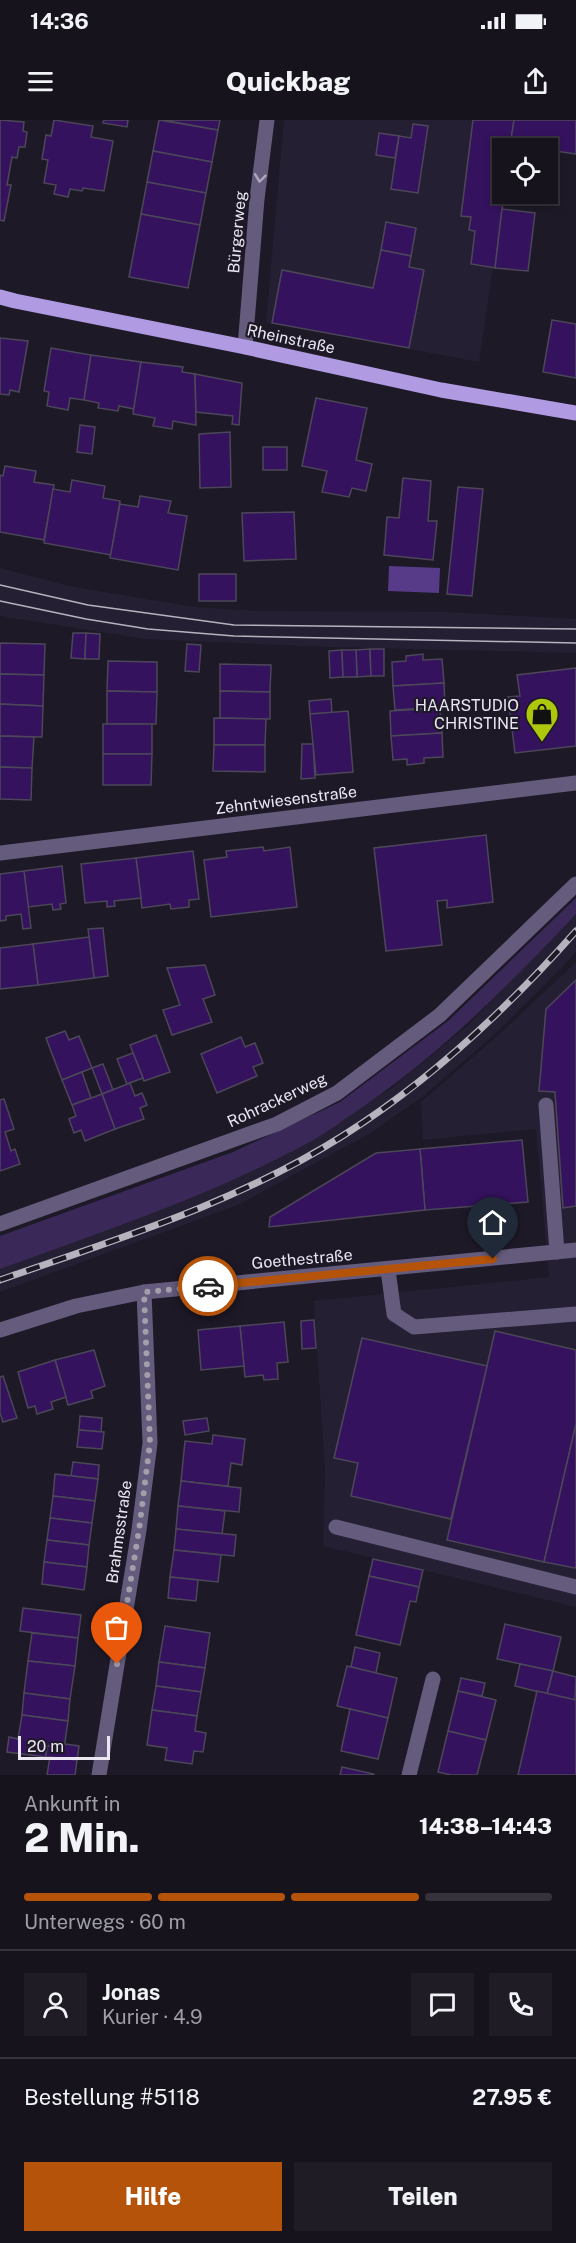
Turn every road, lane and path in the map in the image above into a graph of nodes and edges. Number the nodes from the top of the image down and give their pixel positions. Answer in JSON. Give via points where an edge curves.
{"nodes":[{"id":1,"x":267,"y":120,"type":"edge"},
{"id":2,"x":0,"y":297,"type":"edge"},
{"id":3,"x":245,"y":347,"type":"junction"},
{"id":4,"x":576,"y":413,"type":"edge"},
{"id":5,"x":576,"y":783,"type":"edge"},
{"id":6,"x":0,"y":854,"type":"edge"},
{"id":7,"x":576,"y":884,"type":"edge"},
{"id":8,"x":546,"y":1105,"type":"dead end"},
{"id":9,"x":0,"y":1224,"type":"edge"},
{"id":10,"x":576,"y":1250,"type":"edge"},
{"id":11,"x":557,"y":1252,"type":"junction"},
{"id":12,"x":388,"y":1270,"type":"junction"},
{"id":13,"x":144,"y":1292,"type":"junction"},
{"id":14,"x":576,"y":1314,"type":"edge"},
{"id":15,"x":0,"y":1330,"type":"edge"},
{"id":16,"x":336,"y":1527,"type":"dead end"},
{"id":17,"x":576,"y":1587,"type":"edge"},
{"id":18,"x":433,"y":1679,"type":"dead end"},
{"id":19,"x":99,"y":1775,"type":"edge"},
{"id":20,"x":409,"y":1775,"type":"edge"}],
"edges":[{"from":1,"to":3,"type":"street","name":"Bürgerweg","one_way":true},
{"from":2,"to":3,"type":"main road","name":"Rheinstraße"},
{"from":3,"to":4,"type":"main road","name":"Rheinstraße","via":[[441,390]]},
{"from":5,"to":6,"type":"street","name":"Zehntwiesenstraße"},
{"from":7,"to":9,"type":"street","name":"Rohrackerweg","via":[[440,1015],[337,1093],[277,1124]]},
{"from":8,"to":11,"type":"street"},
{"from":10,"to":11,"type":"street","name":"Goethestraße"},
{"from":11,"to":12,"type":"street","name":"Goethestraße"},
{"from":12,"to":13,"type":"street","name":"Goethestraße"},
{"from":12,"to":14,"type":"street","via":[[394,1314],[414,1327]]},
{"from":13,"to":15,"type":"street","name":"Goethestraße","via":[[76,1306]]},
{"from":13,"to":19,"type":"street","name":"Brahmsstraße","via":[[150,1443]]},
{"from":16,"to":17,"type":"street"},
{"from":18,"to":20,"type":"street"}]}
